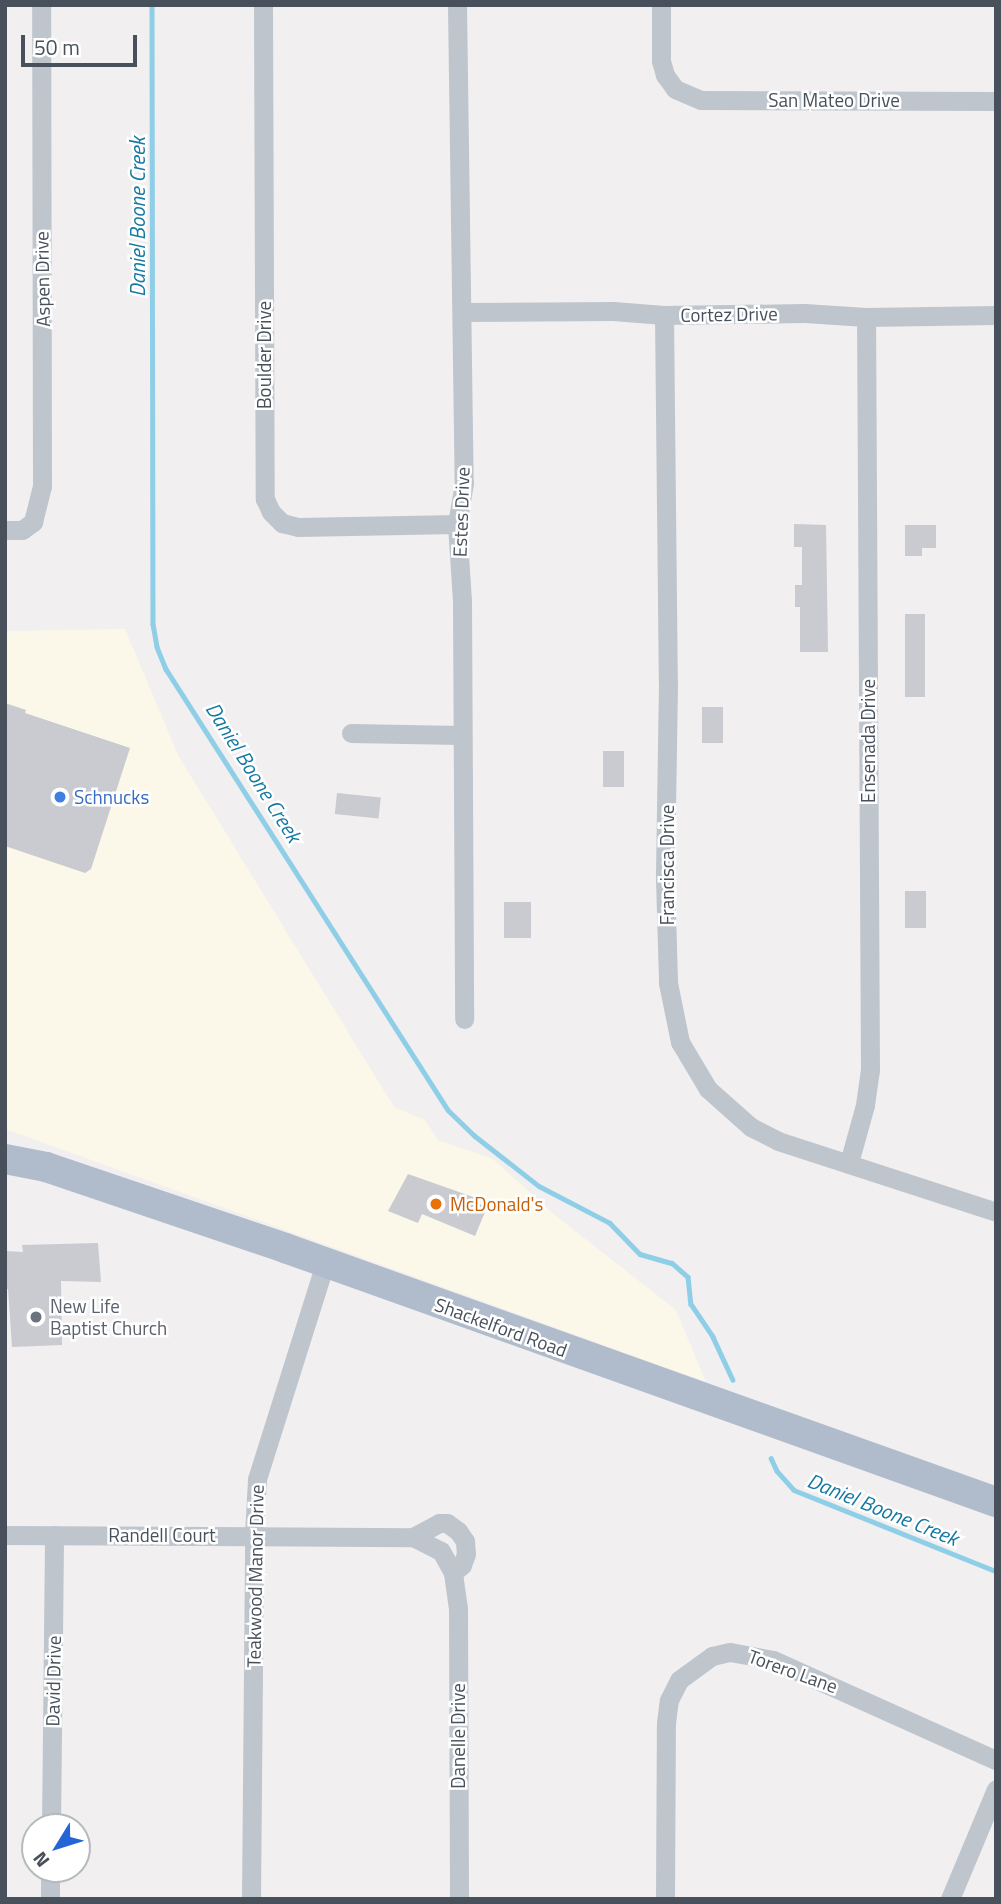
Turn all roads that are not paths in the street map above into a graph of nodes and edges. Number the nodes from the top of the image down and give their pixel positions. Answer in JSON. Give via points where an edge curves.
{"nodes":[{"id":1,"x":41,"y":5,"type":"edge"},
{"id":2,"x":263,"y":5,"type":"edge"},
{"id":3,"x":457,"y":5,"type":"edge"},
{"id":4,"x":661,"y":5,"type":"edge"},
{"id":5,"x":996,"y":101,"type":"edge"},
{"id":6,"x":462,"y":312,"type":"junction"},
{"id":7,"x":664,"y":315,"type":"junction"},
{"id":8,"x":996,"y":315,"type":"edge"},
{"id":9,"x":866,"y":317,"type":"junction"},
{"id":10,"x":457,"y":524,"type":"junction"},
{"id":11,"x":5,"y":530,"type":"edge"},
{"id":12,"x":351,"y":733,"type":"dead end"},
{"id":13,"x":460,"y":735,"type":"junction"},
{"id":14,"x":464,"y":1019,"type":"dead end"},
{"id":15,"x":5,"y":1158,"type":"edge"},
{"id":16,"x":849,"y":1163,"type":"junction"},
{"id":17,"x":996,"y":1212,"type":"edge"},
{"id":18,"x":325,"y":1264,"type":"junction"},
{"id":19,"x":996,"y":1502,"type":"edge"},
{"id":20,"x":5,"y":1535,"type":"edge"},
{"id":21,"x":54,"y":1535,"type":"junction"},
{"id":22,"x":254,"y":1535,"type":"junction"},
{"id":23,"x":413,"y":1537,"type":"junction"},
{"id":24,"x":440,"y":1551,"type":"joint"},
{"id":25,"x":453,"y":1573,"type":"junction"},
{"id":26,"x":996,"y":1760,"type":"edge"},
{"id":27,"x":996,"y":1789,"type":"edge"},
{"id":28,"x":51,"y":1813,"type":"edge"},
{"id":29,"x":251,"y":1899,"type":"edge"},
{"id":30,"x":459,"y":1899,"type":"edge"},
{"id":31,"x":665,"y":1899,"type":"edge"},
{"id":32,"x":950,"y":1899,"type":"edge"}],
"edges":[{"from":1,"to":11,"type":"street","name":"Aspen Drive","via":[[42,486],[33,522],[22,530]]},
{"from":2,"to":10,"type":"street","name":"Boulder Drive","via":[[265,499],[282,523],[298,527]]},
{"from":3,"to":6,"type":"street","name":"Estes Drive"},
{"from":4,"to":5,"type":"street","name":"San Mateo Drive","via":[[665,75],[675,89],[701,100]]},
{"from":6,"to":7,"type":"street","name":"Cortez Drive"},
{"from":6,"to":10,"type":"street","name":"Estes Drive","via":[[464,483]]},
{"from":7,"to":9,"type":"street","name":"Cortez Drive"},
{"from":7,"to":16,"type":"street","name":"Francisca Drive","via":[[665,879],[672,1014],[694,1068],[728,1108],[779,1141]]},
{"from":8,"to":9,"type":"street","name":"Cortez Drive"},
{"from":9,"to":16,"type":"street","name":"Ensenada Drive","via":[[870,1070]]},
{"from":10,"to":13,"type":"street","name":"Estes Drive","via":[[462,601]]},
{"from":12,"to":13,"type":"street"},
{"from":13,"to":14,"type":"street","name":"Estes Drive"},
{"from":15,"to":18,"type":"main road","name":"Shackelford Road","via":[[46,1167]]},
{"from":16,"to":17,"type":"street","name":"Francisca Drive"},
{"from":18,"to":19,"type":"main road","name":"Shackelford Road"},
{"from":18,"to":22,"type":"street","name":"Teakwood Manor Drive","via":[[257,1479]]},
{"from":20,"to":21,"type":"street","name":"Randell Court"},
{"from":21,"to":22,"type":"street","name":"Randell Court"},
{"from":21,"to":28,"type":"street","name":"David Drive"},
{"from":22,"to":23,"type":"street","name":"Randell Court"},
{"from":22,"to":29,"type":"street","name":"Teakwood Manor Drive"},
{"from":23,"to":24,"type":"street","name":"Randell Court"},
{"from":23,"to":25,"type":"street","name":"Danelle Drive","via":[[439,1523],[458,1531],[466,1554]]},
{"from":24,"to":25,"type":"street","name":"Danelle Drive"},
{"from":25,"to":30,"type":"street","name":"Danelle Drive","via":[[458,1609]]},
{"from":26,"to":31,"type":"street","name":"Torero Lane","via":[[773,1660],[730,1651],[712,1656],[679,1680],[669,1700]]},
{"from":27,"to":32,"type":"street"}]}
